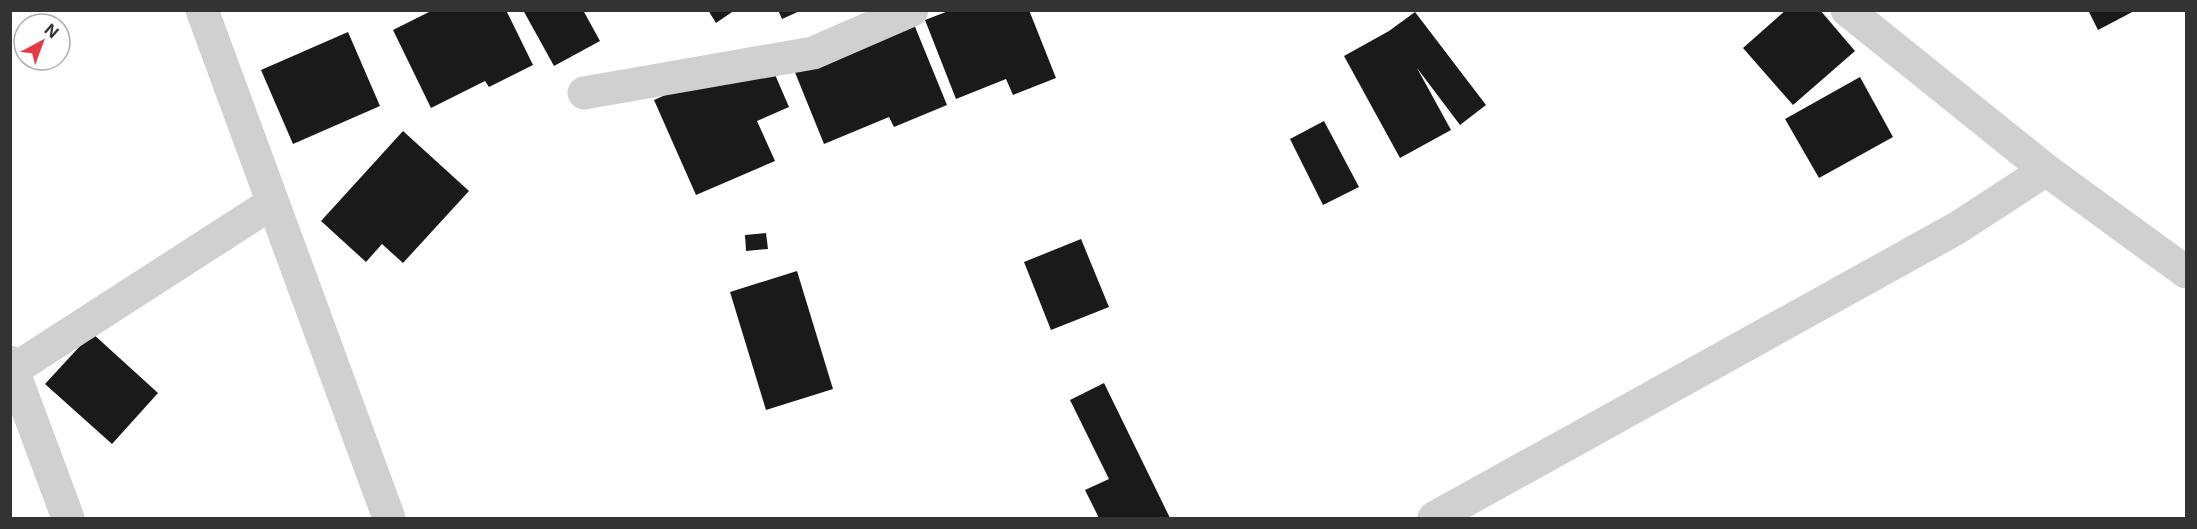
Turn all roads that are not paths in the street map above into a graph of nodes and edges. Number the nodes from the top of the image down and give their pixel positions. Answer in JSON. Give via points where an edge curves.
{"nodes":[{"id":1,"x":202,"y":10,"type":"edge"},
{"id":2,"x":912,"y":10,"type":"edge"},
{"id":3,"x":1847,"y":10,"type":"edge"},
{"id":4,"x":584,"y":93,"type":"dead end"},
{"id":5,"x":2046,"y":170,"type":"junction"},
{"id":6,"x":273,"y":203,"type":"junction"},
{"id":7,"x":2187,"y":272,"type":"edge"},
{"id":8,"x":12,"y":368,"type":"edge"},
{"id":9,"x":68,"y":519,"type":"edge"},
{"id":10,"x":389,"y":519,"type":"edge"},
{"id":11,"x":1434,"y":519,"type":"edge"}],
"edges":[{"from":1,"to":6,"type":"street"},
{"from":2,"to":4,"type":"street","via":[[813,53]]},
{"from":3,"to":5,"type":"street"},
{"from":5,"to":7,"type":"street"},
{"from":5,"to":11,"type":"street","via":[[1957,228]]},
{"from":6,"to":8,"type":"street"},
{"from":6,"to":10,"type":"street"},
{"from":8,"to":9,"type":"street"}]}
